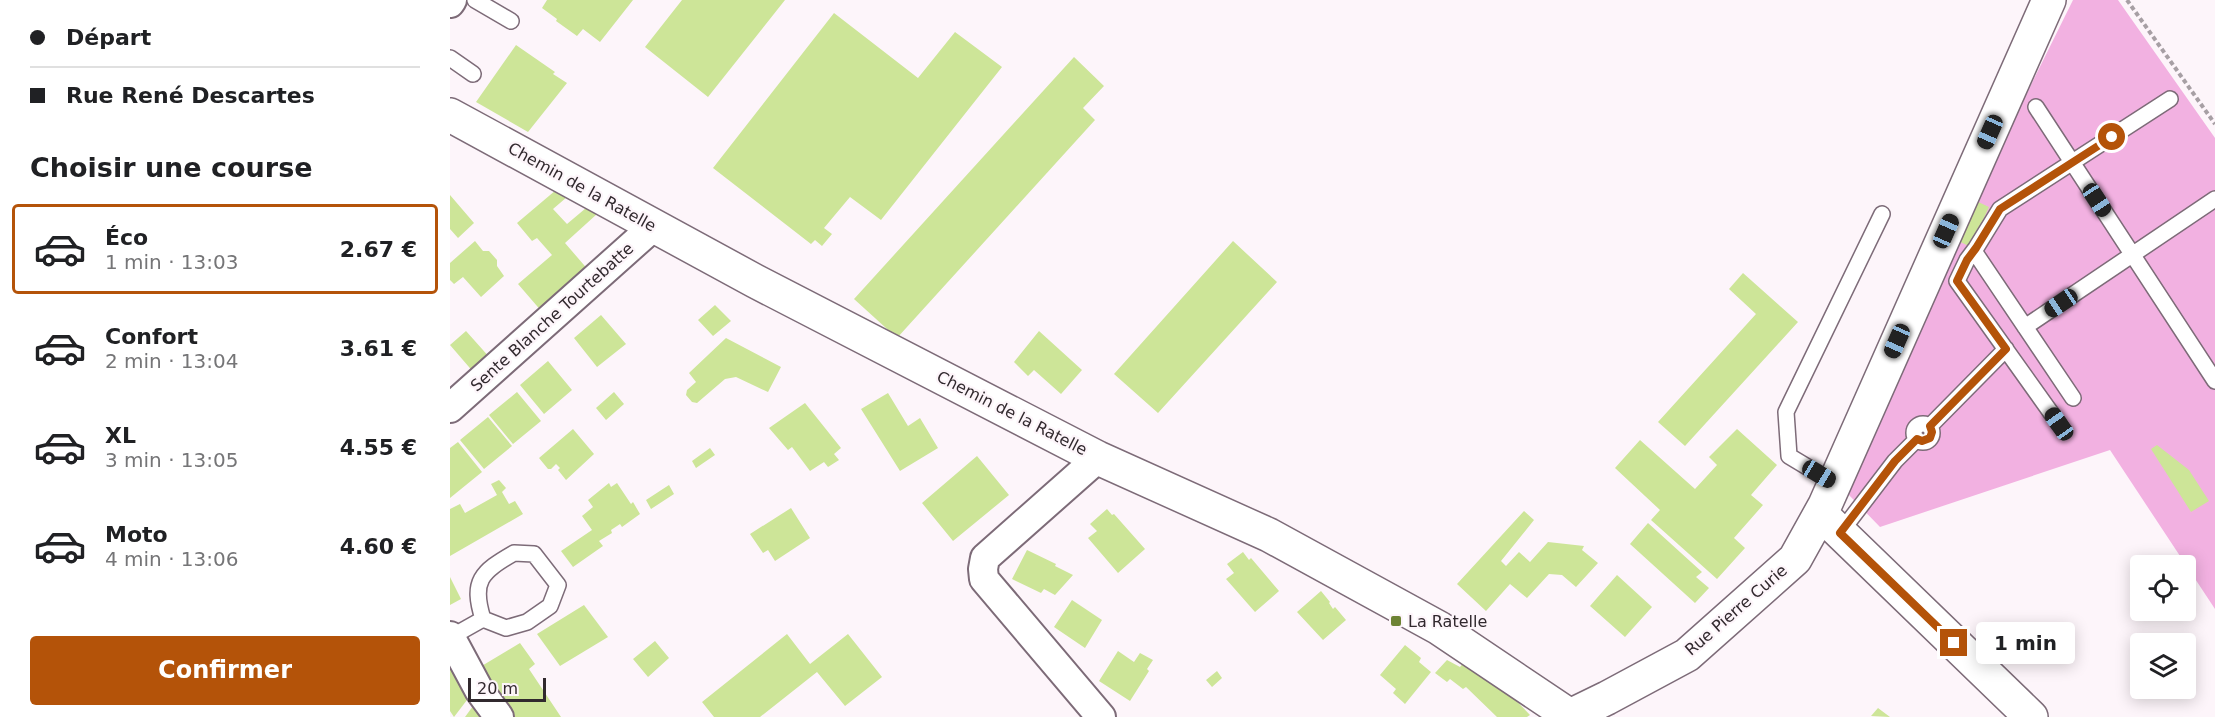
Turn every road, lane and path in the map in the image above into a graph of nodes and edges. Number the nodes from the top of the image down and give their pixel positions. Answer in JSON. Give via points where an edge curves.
{"nodes":[{"id":1,"x":475,"y":0,"type":"edge"},
{"id":2,"x":2049,"y":0,"type":"edge"},
{"id":3,"x":2127,"y":0,"type":"edge"},
{"id":4,"x":511,"y":21,"type":"dead end"},
{"id":5,"x":450,"y":58,"type":"edge"},
{"id":6,"x":473,"y":74,"type":"dead end"},
{"id":7,"x":2170,"y":99,"type":"dead end"},
{"id":8,"x":2036,"y":107,"type":"dead end"},
{"id":9,"x":450,"y":115,"type":"edge"},
{"id":10,"x":2215,"y":124,"type":"edge"},
{"id":11,"x":2073,"y":163,"type":"junction"},
{"id":12,"x":2215,"y":199,"type":"edge"},
{"id":13,"x":1882,"y":214,"type":"dead end"},
{"id":14,"x":654,"y":226,"type":"junction"},
{"id":15,"x":1974,"y":251,"type":"junction"},
{"id":16,"x":2133,"y":255,"type":"junction"},
{"id":17,"x":2025,"y":327,"type":"junction"},
{"id":18,"x":2006,"y":349,"type":"junction"},
{"id":19,"x":2215,"y":381,"type":"edge"},
{"id":20,"x":2073,"y":398,"type":"dead end"},
{"id":21,"x":450,"y":408,"type":"edge"},
{"id":22,"x":2059,"y":424,"type":"dead end"},
{"id":23,"x":1098,"y":458,"type":"junction"},
{"id":24,"x":1834,"y":483,"type":"junction"},
{"id":25,"x":1830,"y":523,"type":"junction"},
{"id":26,"x":483,"y":619,"type":"junction"},
{"id":27,"x":450,"y":637,"type":"edge"},
{"id":28,"x":1569,"y":716,"type":"edge"},
{"id":29,"x":499,"y":717,"type":"edge"},
{"id":30,"x":1101,"y":717,"type":"edge"},
{"id":31,"x":2031,"y":717,"type":"edge"}],
"edges":[{"from":1,"to":4,"type":"lane"},
{"from":2,"to":24,"type":"street","name":"Rue Pierre Curie"},
{"from":3,"to":10,"type":"path"},
{"from":5,"to":6,"type":"lane"},
{"from":7,"to":11,"type":"lane"},
{"from":8,"to":11,"type":"lane"},
{"from":9,"to":14,"type":"street","name":"Chemin de la Ratelle"},
{"from":11,"to":15,"type":"lane","via":[[2000,209]]},
{"from":11,"to":16,"type":"lane"},
{"from":12,"to":16,"type":"lane"},
{"from":13,"to":24,"type":"lane","via":[[1786,412],[1789,456]]},
{"from":14,"to":21,"type":"street","name":"Sente Blanche Tourtebatte"},
{"from":14,"to":23,"type":"street","name":"Chemin de la Ratelle"},
{"from":15,"to":17,"type":"lane"},
{"from":15,"to":18,"type":"lane","via":[[1957,281]]},
{"from":16,"to":17,"type":"lane"},
{"from":16,"to":19,"type":"lane"},
{"from":17,"to":20,"type":"lane"},
{"from":18,"to":22,"type":"lane"},
{"from":18,"to":25,"type":"lane","via":[[1930,426],[1917,426],[1917,439]]},
{"from":23,"to":28,"type":"street","name":"Chemin de la Ratelle","via":[[1279,540],[1439,628]]},
{"from":23,"to":30,"type":"street","via":[[985,558],[983,569],[984,579]]},
{"from":24,"to":25,"type":"street","name":"Rue Pierre Curie"},
{"from":25,"to":28,"type":"street","name":"Rue Pierre Curie","via":[[1687,655]]},
{"from":25,"to":31,"type":"street"},
{"from":26,"to":26,"type":"lane","via":[[506,628],[527,622],[550,606],[558,585],[534,554],[514,553],[480,579],[476,598]]},
{"from":26,"to":27,"type":"lane"},
{"from":27,"to":29,"type":"street"}]}
